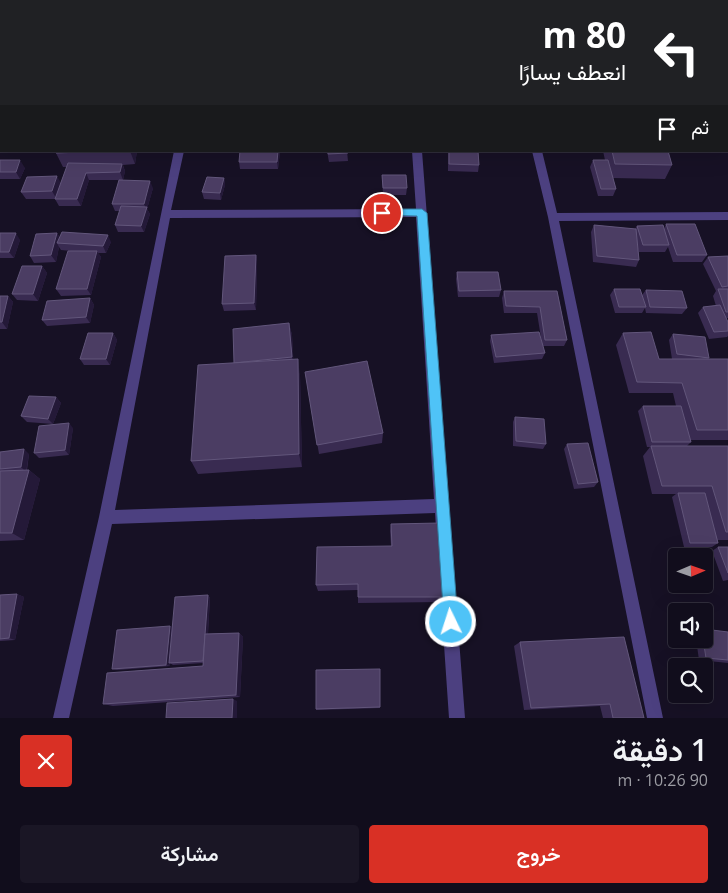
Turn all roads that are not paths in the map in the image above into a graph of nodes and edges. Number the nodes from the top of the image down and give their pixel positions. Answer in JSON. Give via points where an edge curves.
{"nodes":[{"id":1,"x":180,"y":152,"type":"edge"},
{"id":2,"x":417,"y":152,"type":"edge"},
{"id":3,"x":537,"y":152,"type":"edge"},
{"id":4,"x":422,"y":213,"type":"junction"},
{"id":5,"x":165,"y":214,"type":"junction"},
{"id":6,"x":728,"y":216,"type":"edge"},
{"id":7,"x":553,"y":217,"type":"junction"},
{"id":8,"x":443,"y":506,"type":"junction"},
{"id":9,"x":106,"y":517,"type":"junction"},
{"id":10,"x":61,"y":718,"type":"edge"},
{"id":11,"x":458,"y":718,"type":"edge"},
{"id":12,"x":655,"y":718,"type":"edge"}],
"edges":[{"from":1,"to":5,"type":"street"},
{"from":2,"to":4,"type":"street"},
{"from":3,"to":7,"type":"street"},
{"from":4,"to":5,"type":"street"},
{"from":4,"to":8,"type":"street"},
{"from":5,"to":9,"type":"street"},
{"from":6,"to":7,"type":"street"},
{"from":7,"to":12,"type":"street"},
{"from":8,"to":9,"type":"street"},
{"from":8,"to":11,"type":"street"},
{"from":9,"to":10,"type":"street"}]}
